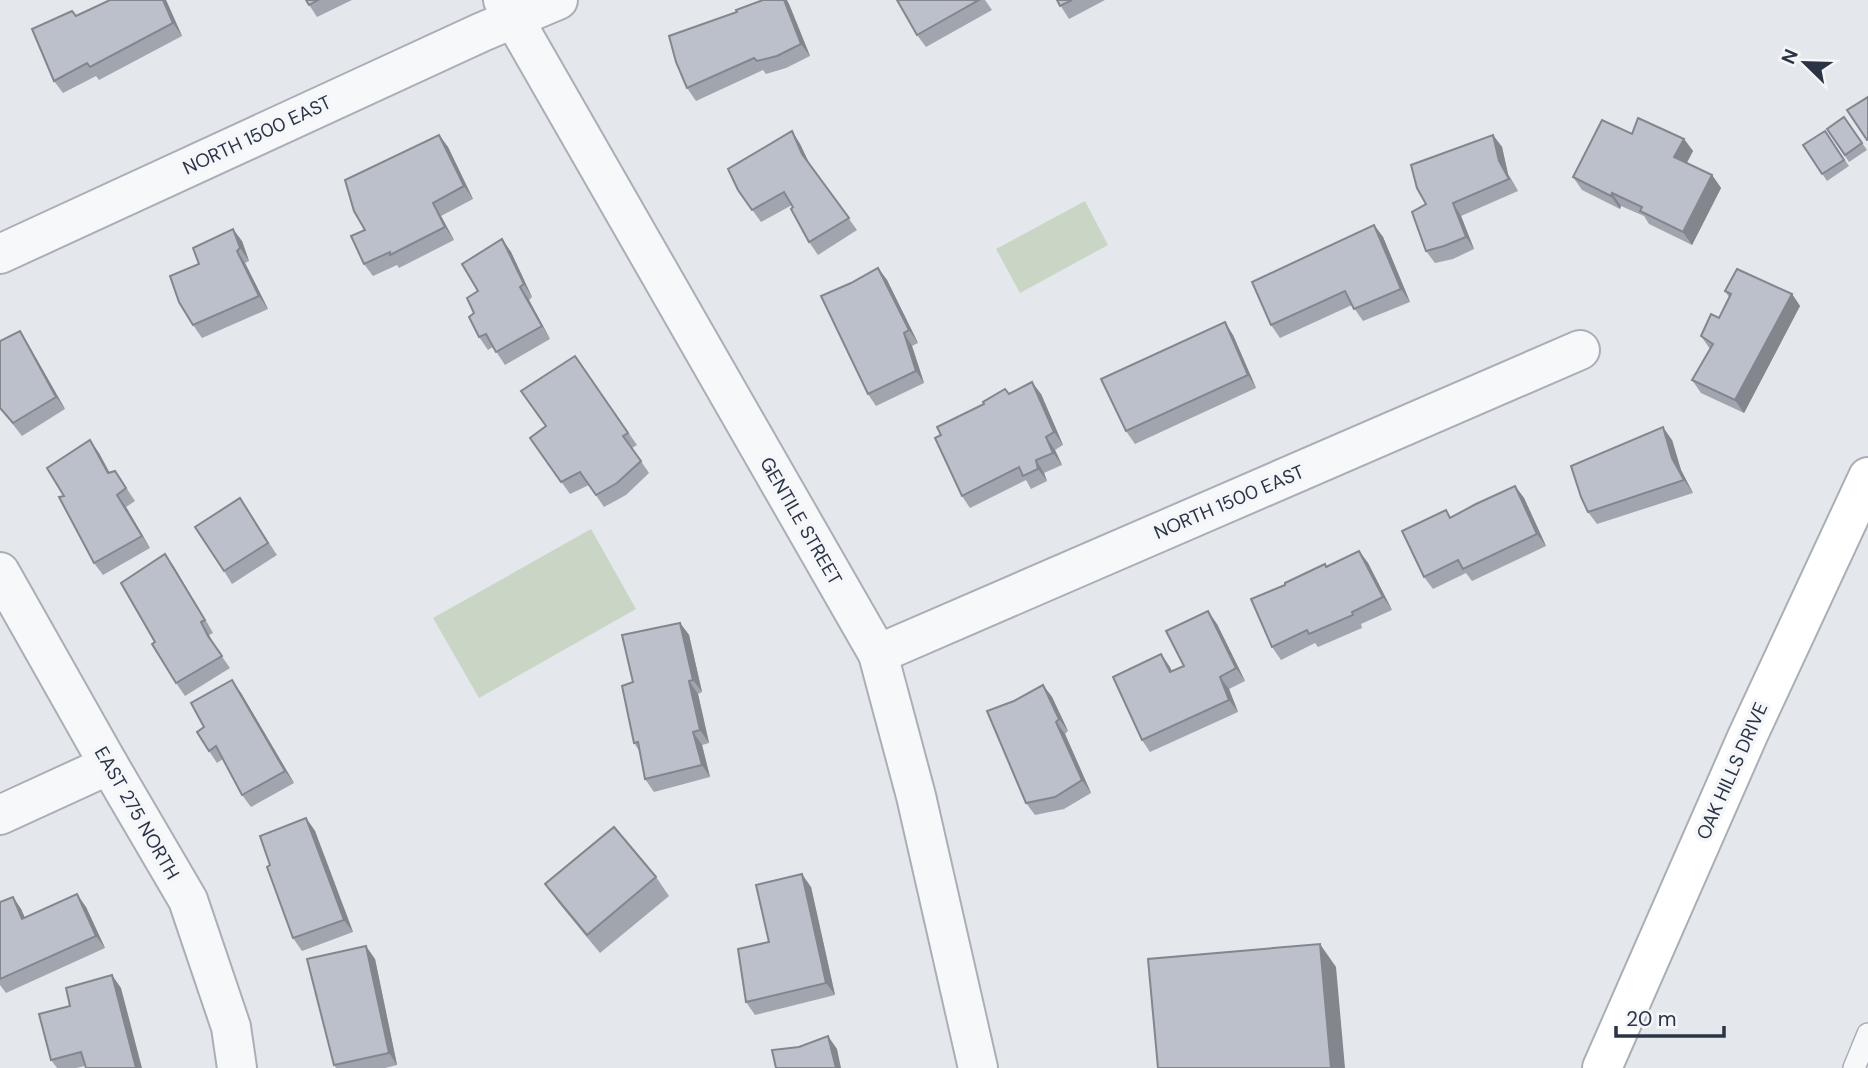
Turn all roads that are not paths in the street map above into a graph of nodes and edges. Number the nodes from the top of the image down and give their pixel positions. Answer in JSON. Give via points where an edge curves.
{"nodes":[{"id":1,"x":558,"y":0,"type":"edge"},
{"id":2,"x":508,"y":9,"type":"edge"},
{"id":3,"x":0,"y":254,"type":"edge"},
{"id":4,"x":1580,"y":350,"type":"dead end"},
{"id":5,"x":1868,"y":477,"type":"edge"},
{"id":6,"x":0,"y":572,"type":"edge"},
{"id":7,"x":878,"y":654,"type":"junction"},
{"id":8,"x":108,"y":765,"type":"junction"},
{"id":9,"x":0,"y":815,"type":"edge"},
{"id":10,"x":1868,"y":1034,"type":"edge"},
{"id":11,"x":237,"y":1068,"type":"edge"},
{"id":12,"x":978,"y":1068,"type":"edge"},
{"id":13,"x":1602,"y":1068,"type":"edge"},
{"id":14,"x":1854,"y":1068,"type":"edge"}],
"edges":[{"from":1,"to":2,"type":"street","name":"NORTH 1500 EAST"},
{"from":2,"to":3,"type":"street","name":"NORTH 1500 EAST"},
{"from":2,"to":7,"type":"street","name":"GENTILE STREET"},
{"from":4,"to":7,"type":"street","name":"NORTH 1500 EAST"},
{"from":5,"to":13,"type":"main road","name":"OAK HILLS DRIVE","via":[[1748,735]]},
{"from":6,"to":8,"type":"street","name":"EAST 275 NORTH"},
{"from":7,"to":12,"type":"street","name":"GENTILE STREET","via":[[916,796]]},
{"from":8,"to":9,"type":"street"},
{"from":8,"to":11,"type":"street","name":"EAST 275 NORTH","via":[[188,900],[231,1027]]},
{"from":10,"to":14,"type":"lane"}]}
